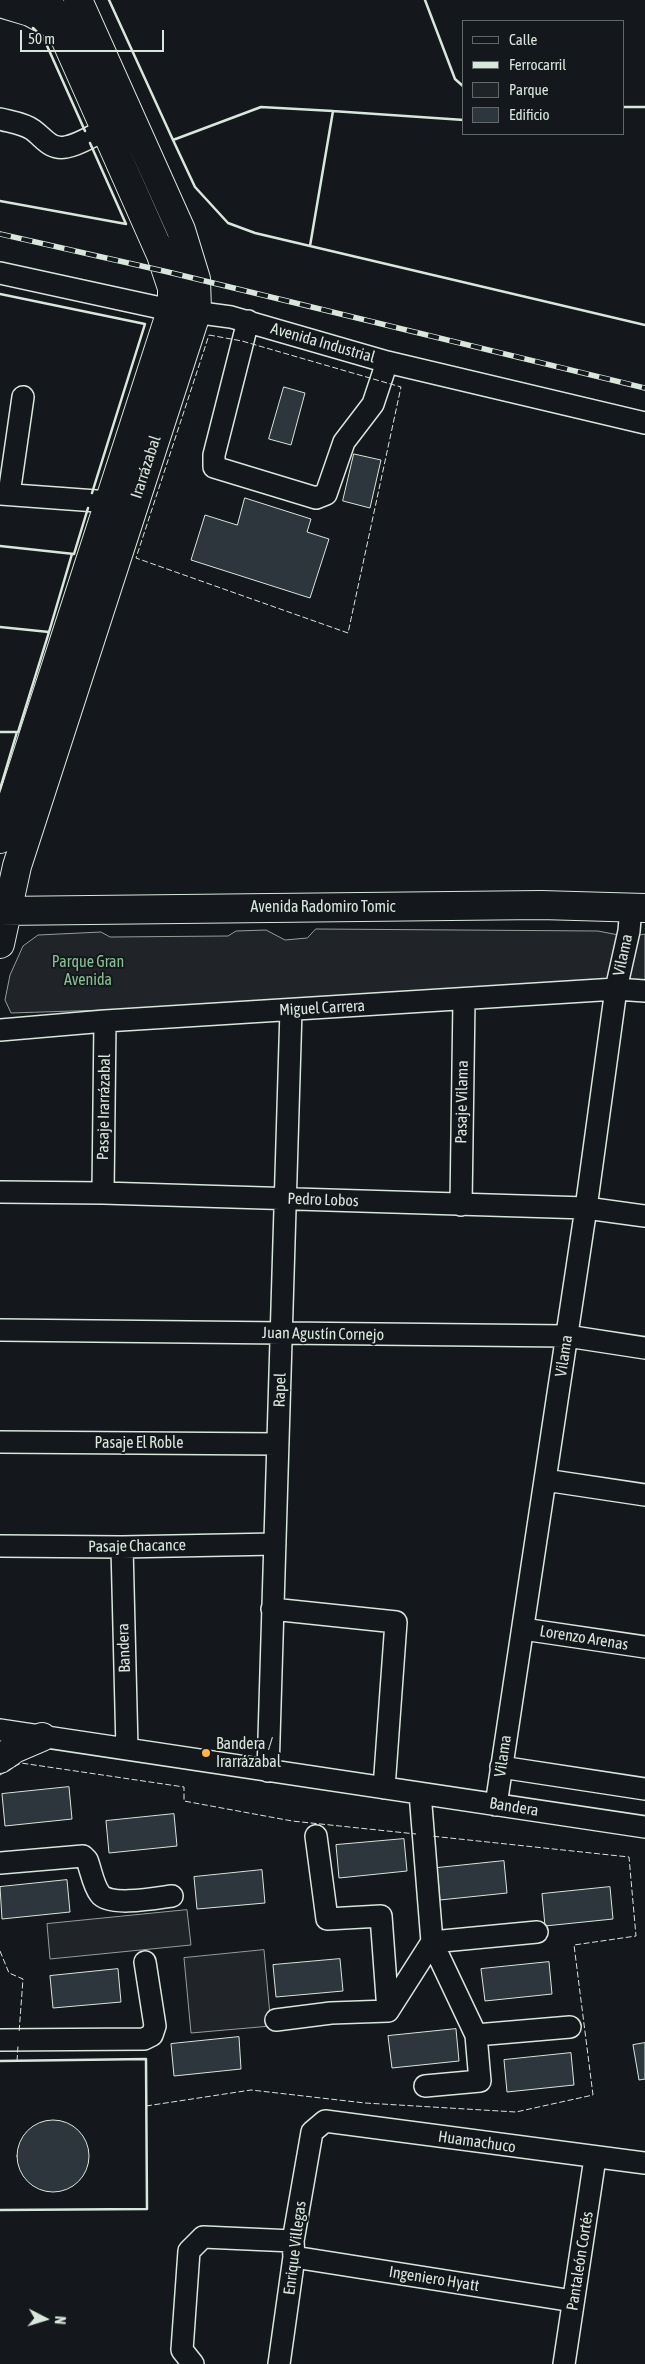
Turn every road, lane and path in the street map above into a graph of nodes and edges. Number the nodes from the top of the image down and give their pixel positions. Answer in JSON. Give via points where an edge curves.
{"nodes":[{"id":1,"x":48,"y":0,"type":"edge"},
{"id":2,"x":78,"y":0,"type":"edge"},
{"id":3,"x":0,"y":3,"type":"edge"},
{"id":4,"x":60,"y":28,"type":"junction"},
{"id":5,"x":0,"y":119,"type":"edge"},
{"id":6,"x":105,"y":130,"type":"junction"},
{"id":7,"x":0,"y":274,"type":"edge"},
{"id":8,"x":185,"y":309,"type":"junction"},
{"id":9,"x":248,"y":321,"type":"junction"},
{"id":10,"x":387,"y":362,"type":"junction"},
{"id":11,"x":23,"y":397,"type":"dead end"},
{"id":12,"x":645,"y":423,"type":"edge"},
{"id":13,"x":5,"y":494,"type":"edge"},
{"id":14,"x":110,"y":502,"type":"junction"},
{"id":15,"x":0,"y":839,"type":"edge"},
{"id":16,"x":638,"y":908,"type":"edge"},
{"id":17,"x":3,"y":911,"type":"edge"},
{"id":18,"x":0,"y":944,"type":"edge"},
{"id":19,"x":616,"y":989,"type":"junction"},
{"id":20,"x":645,"y":991,"type":"edge"},
{"id":21,"x":464,"y":1000,"type":"junction"},
{"id":22,"x":291,"y":1010,"type":"junction"},
{"id":23,"x":105,"y":1021,"type":"junction"},
{"id":24,"x":0,"y":1030,"type":"edge"},
{"id":25,"x":0,"y":1192,"type":"edge"},
{"id":26,"x":103,"y":1193,"type":"junction"},
{"id":27,"x":285,"y":1199,"type":"junction"},
{"id":28,"x":460,"y":1205,"type":"junction"},
{"id":29,"x":586,"y":1208,"type":"junction"},
{"id":30,"x":645,"y":1216,"type":"edge"},
{"id":31,"x":0,"y":1330,"type":"edge"},
{"id":32,"x":282,"y":1333,"type":"junction"},
{"id":33,"x":567,"y":1336,"type":"junction"},
{"id":34,"x":645,"y":1348,"type":"edge"},
{"id":35,"x":0,"y":1442,"type":"edge"},
{"id":36,"x":278,"y":1444,"type":"junction"},
{"id":37,"x":545,"y":1480,"type":"junction"},
{"id":38,"x":645,"y":1495,"type":"edge"},
{"id":39,"x":275,"y":1544,"type":"junction"},
{"id":40,"x":0,"y":1546,"type":"edge"},
{"id":41,"x":122,"y":1547,"type":"junction"},
{"id":42,"x":272,"y":1609,"type":"junction"},
{"id":43,"x":523,"y":1628,"type":"junction"},
{"id":44,"x":645,"y":1647,"type":"edge"},
{"id":45,"x":0,"y":1730,"type":"edge"},
{"id":46,"x":42,"y":1737,"type":"junction"},
{"id":47,"x":127,"y":1749,"type":"junction"},
{"id":48,"x":0,"y":1759,"type":"edge"},
{"id":49,"x":501,"y":1767,"type":"junction"},
{"id":50,"x":268,"y":1771,"type":"junction"},
{"id":51,"x":384,"y":1788,"type":"junction"},
{"id":52,"x":645,"y":1789,"type":"edge"},
{"id":53,"x":420,"y":1793,"type":"junction"},
{"id":54,"x":496,"y":1805,"type":"junction"},
{"id":55,"x":645,"y":1827,"type":"edge"},
{"id":56,"x":316,"y":1836,"type":"dead end"},
{"id":57,"x":0,"y":1863,"type":"edge"},
{"id":58,"x":172,"y":1896,"type":"dead end"},
{"id":59,"x":537,"y":1932,"type":"dead end"},
{"id":60,"x":432,"y":1942,"type":"junction"},
{"id":61,"x":145,"y":1962,"type":"dead end"},
{"id":62,"x":388,"y":2010,"type":"junction"},
{"id":63,"x":276,"y":2020,"type":"dead end"},
{"id":64,"x":570,"y":2027,"type":"dead end"},
{"id":65,"x":476,"y":2035,"type":"junction"},
{"id":66,"x":0,"y":2040,"type":"edge"},
{"id":67,"x":425,"y":2086,"type":"dead end"},
{"id":68,"x":312,"y":2132,"type":"joint"},
{"id":69,"x":595,"y":2158,"type":"junction"},
{"id":70,"x":645,"y":2163,"type":"edge"},
{"id":71,"x":294,"y":2249,"type":"junction"},
{"id":72,"x":573,"y":2301,"type":"junction"},
{"id":73,"x":193,"y":2364,"type":"edge"},
{"id":74,"x":279,"y":2364,"type":"edge"},
{"id":75,"x":564,"y":2364,"type":"edge"}],
"edges":[{"from":1,"to":4,"type":"main road","name":"Irarrázabal"},
{"from":2,"to":8,"type":"main road","name":"Irarrázabal","via":[[181,230],[196,279]]},
{"from":3,"to":4,"type":"main road","via":[[30,12]]},
{"from":4,"to":6,"type":"main road","name":"Irarrázabal"},
{"from":5,"to":6,"type":"street","via":[[34,130],[55,147],[66,147]]},
{"from":6,"to":8,"type":"main road","name":"Irarrázabal","via":[[168,272],[172,288]]},
{"from":7,"to":8,"type":"street","name":"Avenida Industrial","via":[[156,307]]},
{"from":8,"to":9,"type":"street","name":"Avenida Industrial"},
{"from":8,"to":14,"type":"main road","name":"Irarrázabal"},
{"from":8,"to":17,"type":"main road","name":"Irarrázabal"},
{"from":9,"to":10,"type":"street","name":"Avenida Industrial"},
{"from":9,"to":10,"type":"street","via":[[214,455],[214,466],[316,498],[326,494],[344,442],[373,404]]},
{"from":10,"to":12,"type":"street","name":"Avenida Industrial"},
{"from":11,"to":13,"type":"street"},
{"from":13,"to":14,"type":"street"},
{"from":14,"to":15,"type":"main road","name":"Irarrázabal"},
{"from":16,"to":17,"type":"main road","name":"Avenida Radomiro Tomic","via":[[541,905]]},
{"from":16,"to":19,"type":"street","name":"Vilama","via":[[629,931]]},
{"from":17,"to":18,"type":"main road","name":"Irarrázabal"},
{"from":19,"to":20,"type":"street","name":"Miguel Carrera"},
{"from":19,"to":21,"type":"street","name":"Miguel Carrera"},
{"from":19,"to":29,"type":"street","name":"Vilama"},
{"from":21,"to":22,"type":"street","name":"Miguel Carrera"},
{"from":21,"to":28,"type":"street","name":"Pasaje Vilama"},
{"from":22,"to":23,"type":"street","name":"Miguel Carrera"},
{"from":22,"to":27,"type":"street","name":"Rapel"},
{"from":23,"to":24,"type":"street","name":"Miguel Carrera"},
{"from":23,"to":26,"type":"street","name":"Pasaje Irarrázabal"},
{"from":25,"to":26,"type":"street","name":"Pedro Lobos"},
{"from":26,"to":27,"type":"street","name":"Pedro Lobos"},
{"from":27,"to":28,"type":"street","name":"Pedro Lobos"},
{"from":27,"to":32,"type":"street","name":"Rapel"},
{"from":28,"to":29,"type":"street","name":"Pedro Lobos"},
{"from":29,"to":30,"type":"street","name":"Pedro Lobos"},
{"from":29,"to":33,"type":"street","name":"Vilama"},
{"from":31,"to":32,"type":"street","name":"Juan Agustín Cornejo"},
{"from":32,"to":33,"type":"street","name":"Juan Agustín Cornejo"},
{"from":32,"to":36,"type":"street","name":"Rapel"},
{"from":33,"to":34,"type":"street","name":"Juan Agustín Cornejo"},
{"from":33,"to":37,"type":"street","name":"Vilama"},
{"from":35,"to":36,"type":"street","name":"Pasaje El Roble"},
{"from":36,"to":39,"type":"street","name":"Rapel"},
{"from":37,"to":38,"type":"street"},
{"from":37,"to":43,"type":"street","name":"Vilama"},
{"from":39,"to":41,"type":"street","name":"Pasaje Chacance"},
{"from":39,"to":42,"type":"street","name":"Rapel"},
{"from":40,"to":41,"type":"street","name":"Pasaje Chacance"},
{"from":41,"to":47,"type":"street","name":"Bandera"},
{"from":42,"to":50,"type":"street","name":"Rapel"},
{"from":42,"to":51,"type":"street","via":[[396,1622]]},
{"from":43,"to":44,"type":"street","name":"Lorenzo Arenas"},
{"from":43,"to":49,"type":"street","name":"Vilama"},
{"from":45,"to":46,"type":"street","name":"Bandera"},
{"from":46,"to":47,"type":"street","name":"Bandera"},
{"from":46,"to":48,"type":"main road"},
{"from":47,"to":50,"type":"street","name":"Bandera"},
{"from":49,"to":52,"type":"street"},
{"from":49,"to":54,"type":"street","name":"Vilama"},
{"from":50,"to":51,"type":"street","name":"Bandera"},
{"from":51,"to":53,"type":"street","name":"Bandera"},
{"from":53,"to":54,"type":"street","name":"Bandera"},
{"from":53,"to":60,"type":"street"},
{"from":54,"to":55,"type":"street","name":"Bandera"},
{"from":56,"to":62,"type":"street","via":[[327,1920],[381,1916]]},
{"from":57,"to":58,"type":"street","via":[[83,1856],[100,1894],[106,1899]]},
{"from":59,"to":60,"type":"street"},
{"from":60,"to":62,"type":"street"},
{"from":60,"to":65,"type":"street"},
{"from":61,"to":66,"type":"street","via":[[155,2026],[152,2035],[144,2039]]},
{"from":62,"to":63,"type":"street"},
{"from":64,"to":65,"type":"street"},
{"from":65,"to":67,"type":"street","via":[[480,2081]]},
{"from":68,"to":69,"type":"street","name":"Huamachuco","via":[[325,2121]]},
{"from":68,"to":71,"type":"street","name":"Enrique Villegas"},
{"from":69,"to":70,"type":"street","name":"Huamachuco"},
{"from":69,"to":72,"type":"street","name":"Pantaleón Cortés"},
{"from":71,"to":72,"type":"street","name":"Ingeniero Hyatt"},
{"from":71,"to":73,"type":"street","name":"Ingeniero Hyatt","via":[[202,2237],[189,2251],[182,2350]]},
{"from":71,"to":74,"type":"street","name":"Enrique Villegas"},
{"from":72,"to":75,"type":"street","name":"Pantaleón Cortés"}]}
